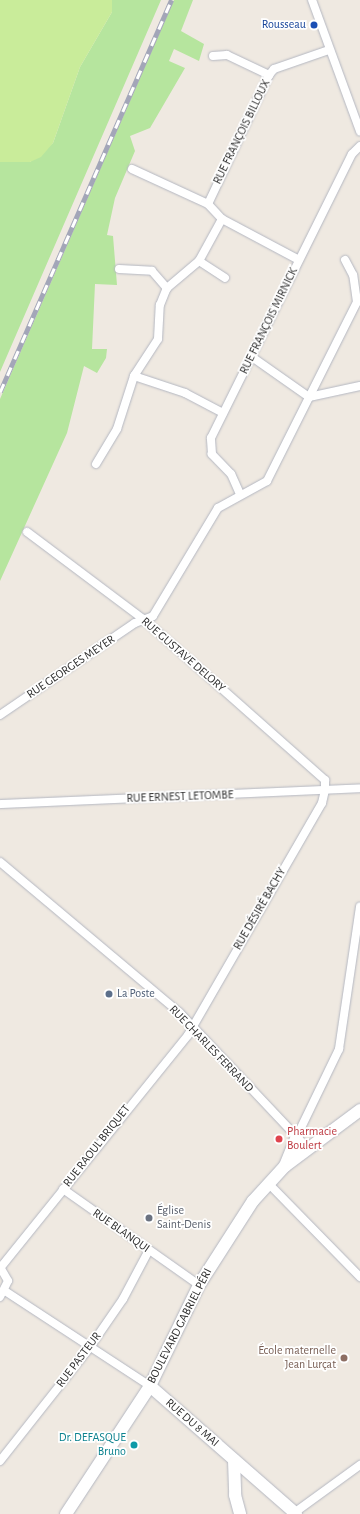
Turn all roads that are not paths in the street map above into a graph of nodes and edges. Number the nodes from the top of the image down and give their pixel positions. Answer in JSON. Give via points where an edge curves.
{"nodes":[{"id":1,"x":312,"y":0,"type":"edge"},
{"id":2,"x":329,"y":50,"type":"junction"},
{"id":3,"x":213,"y":56,"type":"dead end"},
{"id":4,"x":269,"y":75,"type":"junction"},
{"id":5,"x":360,"y":131,"type":"edge"},
{"id":6,"x":360,"y":146,"type":"edge"},
{"id":7,"x":132,"y":169,"type":"dead end"},
{"id":8,"x":208,"y":204,"type":"junction"},
{"id":9,"x":222,"y":219,"type":"junction"},
{"id":10,"x":300,"y":260,"type":"junction"},
{"id":11,"x":345,"y":260,"type":"dead end"},
{"id":12,"x":198,"y":261,"type":"junction"},
{"id":13,"x":119,"y":269,"type":"dead end"},
{"id":14,"x":225,"y":278,"type":"dead end"},
{"id":15,"x":167,"y":288,"type":"junction"},
{"id":16,"x":252,"y":357,"type":"junction"},
{"id":17,"x":134,"y":376,"type":"junction"},
{"id":18,"x":360,"y":386,"type":"edge"},
{"id":19,"x":309,"y":397,"type":"junction"},
{"id":20,"x":223,"y":413,"type":"junction"},
{"id":21,"x":96,"y":464,"type":"dead end"},
{"id":22,"x":240,"y":494,"type":"junction"},
{"id":23,"x":27,"y":532,"type":"dead end"},
{"id":24,"x":143,"y":620,"type":"junction"},
{"id":25,"x":0,"y":715,"type":"edge"},
{"id":26,"x":360,"y":788,"type":"edge"},
{"id":27,"x":325,"y":790,"type":"junction"},
{"id":28,"x":0,"y":804,"type":"edge"},
{"id":29,"x":0,"y":862,"type":"edge"},
{"id":30,"x":360,"y":907,"type":"edge"},
{"id":31,"x":192,"y":1025,"type":"junction"},
{"id":32,"x":360,"y":1110,"type":"edge"},
{"id":33,"x":297,"y":1136,"type":"junction"},
{"id":34,"x":307,"y":1148,"type":"junction"},
{"id":35,"x":285,"y":1166,"type":"junction"},
{"id":36,"x":268,"y":1183,"type":"junction"},
{"id":37,"x":63,"y":1189,"type":"junction"},
{"id":38,"x":148,"y":1252,"type":"junction"},
{"id":39,"x":0,"y":1267,"type":"edge"},
{"id":40,"x":360,"y":1276,"type":"edge"},
{"id":41,"x":199,"y":1284,"type":"junction"},
{"id":42,"x":3,"y":1294,"type":"edge"},
{"id":43,"x":90,"y":1347,"type":"junction"},
{"id":44,"x":150,"y":1386,"type":"junction"},
{"id":45,"x":234,"y":1460,"type":"junction"},
{"id":46,"x":0,"y":1461,"type":"edge"},
{"id":47,"x":360,"y":1464,"type":"edge"},
{"id":48,"x":66,"y":1514,"type":"edge"},
{"id":49,"x":240,"y":1514,"type":"edge"},
{"id":50,"x":294,"y":1514,"type":"edge"}],
"edges":[{"from":1,"to":2,"type":"street"},
{"from":2,"to":4,"type":"street","name":"RUE FRANÇOIS BILLOUX","via":[[274,70]]},
{"from":2,"to":5,"type":"street"},
{"from":3,"to":4,"type":"street","via":[[227,55]]},
{"from":4,"to":8,"type":"street","name":"RUE FRANÇOIS BILLOUX"},
{"from":6,"to":10,"type":"street","name":"RUE FRANÇOIS MIRNICK","via":[[352,154]]},
{"from":7,"to":8,"type":"street"},
{"from":8,"to":9,"type":"street"},
{"from":9,"to":10,"type":"street"},
{"from":9,"to":12,"type":"street"},
{"from":10,"to":16,"type":"street","name":"RUE FRANÇOIS MIRNICK"},
{"from":11,"to":19,"type":"street","name":"RUE GEORGES MEYER","via":[[353,275],[357,302]]},
{"from":12,"to":14,"type":"street"},
{"from":12,"to":15,"type":"street"},
{"from":13,"to":15,"type":"street","via":[[152,271]]},
{"from":15,"to":17,"type":"street","via":[[160,305],[158,339]]},
{"from":16,"to":19,"type":"street"},
{"from":16,"to":20,"type":"street","name":"RUE FRANÇOIS MIRNICK"},
{"from":17,"to":20,"type":"street","via":[[185,393]]},
{"from":17,"to":21,"type":"street","via":[[116,429]]},
{"from":18,"to":19,"type":"street"},
{"from":19,"to":22,"type":"street","name":"RUE GEORGES MEYER","via":[[267,481],[263,486]]},
{"from":20,"to":22,"type":"street","name":"RUE FRANÇOIS MIRNICK","via":[[209,446],[219,465],[237,482]]},
{"from":22,"to":24,"type":"street","name":"RUE GEORGES MEYER","via":[[218,508],[157,610]]},
{"from":23,"to":24,"type":"street","name":"RUE GUSTAVE DELORY"},
{"from":24,"to":25,"type":"street","name":"RUE GEORGES MEYER"},
{"from":24,"to":27,"type":"street","name":"RUE GUSTAVE DELORY","via":[[325,780]]},
{"from":26,"to":27,"type":"street","name":"RUE ERNEST LETOMBE"},
{"from":27,"to":28,"type":"street","name":"RUE ERNEST LETOMBE"},
{"from":27,"to":31,"type":"street","name":"RUE DÉSIRÉ BACHY","via":[[318,809]]},
{"from":29,"to":31,"type":"street","name":"RUE CHARLES FERRAND"},
{"from":30,"to":33,"type":"street","via":[[339,1049]]},
{"from":31,"to":33,"type":"street","name":"RUE CHARLES FERRAND"},
{"from":31,"to":37,"type":"street","name":"RUE RAOUL BRIQUET","via":[[188,1035]]},
{"from":32,"to":34,"type":"street","name":"BOULEVARD GABRIEL PÉRI"},
{"from":33,"to":34,"type":"street","name":"RUE CHARLES FERRAND"},
{"from":33,"to":35,"type":"street"},
{"from":34,"to":35,"type":"street","name":"BOULEVARD GABRIEL PÉRI"},
{"from":35,"to":36,"type":"street","name":"BOULEVARD GABRIEL PÉRI"},
{"from":36,"to":40,"type":"street"},
{"from":36,"to":41,"type":"street","name":"BOULEVARD GABRIEL PÉRI"},
{"from":37,"to":38,"type":"street","name":"RUE BLANQUI"},
{"from":37,"to":39,"type":"street","name":"RUE RAOUL BRIQUET"},
{"from":38,"to":41,"type":"street","name":"RUE BLANQUI","via":[[159,1255]]},
{"from":38,"to":43,"type":"street","name":"RUE PASTEUR","via":[[123,1299]]},
{"from":39,"to":42,"type":"street","via":[[8,1281]]},
{"from":41,"to":44,"type":"street","name":"BOULEVARD GABRIEL PÉRI"},
{"from":42,"to":43,"type":"street"},
{"from":43,"to":44,"type":"street"},
{"from":43,"to":46,"type":"street","name":"RUE PASTEUR"},
{"from":44,"to":45,"type":"street","name":"RUE DU 8 MAI"},
{"from":44,"to":48,"type":"street","name":"BOULEVARD GABRIEL PÉRI"},
{"from":45,"to":49,"type":"street","via":[[235,1495]]},
{"from":45,"to":50,"type":"street","name":"RUE DU 8 MAI"},
{"from":47,"to":50,"type":"street"}]}
